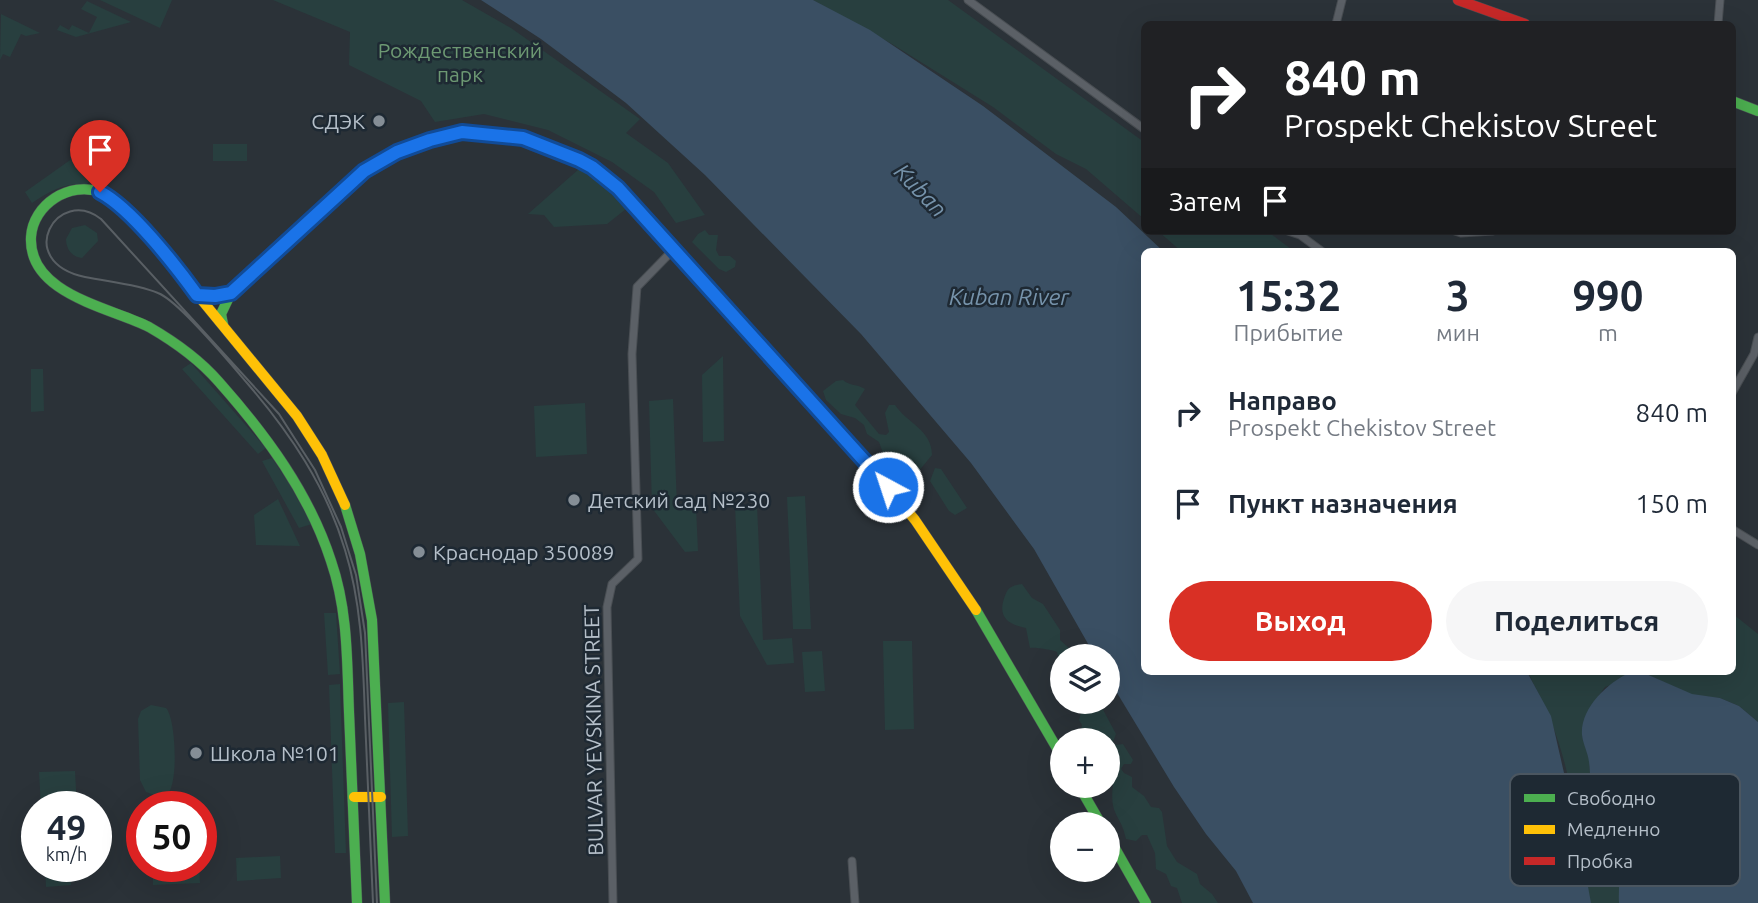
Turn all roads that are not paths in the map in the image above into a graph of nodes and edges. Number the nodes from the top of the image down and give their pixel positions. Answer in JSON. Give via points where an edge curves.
{"nodes":[{"id":1,"x":968,"y":0,"type":"edge"},
{"id":2,"x":1342,"y":0,"type":"edge"},
{"id":3,"x":1458,"y":0,"type":"edge"},
{"id":4,"x":1720,"y":0,"type":"edge"},
{"id":5,"x":1337,"y":21,"type":"edge"},
{"id":6,"x":1517,"y":21,"type":"edge"},
{"id":7,"x":1718,"y":21,"type":"edge"},
{"id":8,"x":1736,"y":103,"type":"edge"},
{"id":9,"x":1758,"y":111,"type":"edge"},
{"id":10,"x":1141,"y":128,"type":"edge"},
{"id":11,"x":1302,"y":235,"type":"edge"},
{"id":12,"x":1318,"y":248,"type":"edge"},
{"id":13,"x":674,"y":249,"type":"junction"},
{"id":14,"x":231,"y":293,"type":"junction"},
{"id":15,"x":197,"y":295,"type":"junction"},
{"id":16,"x":225,"y":327,"type":"junction"},
{"id":17,"x":1758,"y":337,"type":"edge"},
{"id":18,"x":1736,"y":386,"type":"edge"},
{"id":19,"x":1736,"y":531,"type":"edge"},
{"id":20,"x":1758,"y":545,"type":"edge"},
{"id":21,"x":1050,"y":736,"type":"edge"},
{"id":22,"x":381,"y":796,"type":"junction"},
{"id":23,"x":354,"y":797,"type":"junction"},
{"id":24,"x":1120,"y":857,"type":"edge"},
{"id":25,"x":852,"y":861,"type":"dead end"},
{"id":26,"x":357,"y":903,"type":"edge"},
{"id":27,"x":385,"y":903,"type":"edge"},
{"id":28,"x":613,"y":903,"type":"edge"},
{"id":29,"x":855,"y":903,"type":"edge"},
{"id":30,"x":1146,"y":903,"type":"edge"}],
"edges":[{"from":1,"to":10,"type":"street"},
{"from":2,"to":5,"type":"street"},
{"from":3,"to":6,"type":"main road"},
{"from":4,"to":7,"type":"street"},
{"from":8,"to":9,"type":"main road"},
{"from":11,"to":12,"type":"street"},
{"from":13,"to":14,"type":"main road","via":[[618,188],[592,167],[523,138],[462,132],[397,152],[364,171]]},
{"from":13,"to":21,"type":"main road","via":[[915,520],[964,589]]},
{"from":13,"to":28,"type":"street","name":"BULVAR YEVSKINA STREET","via":[[636,287],[632,354],[638,559],[612,584],[607,607]]},
{"from":14,"to":15,"type":"main road"},
{"from":14,"to":16,"type":"main road","via":[[221,314]]},
{"from":15,"to":16,"type":"main road"},
{"from":15,"to":23,"type":"main road","via":[[133,219],[100,192],[68,192],[46,204],[36,219],[32,252],[46,278],[77,298],[159,333],[197,360],[273,446],[295,480],[319,527],[343,605]]},
{"from":16,"to":22,"type":"main road","via":[[321,454],[353,525],[375,633]]},
{"from":17,"to":18,"type":"street"},
{"from":19,"to":20,"type":"street"},
{"from":22,"to":23,"type":"main road"},
{"from":22,"to":27,"type":"main road"},
{"from":23,"to":26,"type":"main road"},
{"from":24,"to":30,"type":"main road"},
{"from":25,"to":29,"type":"street"}]}
